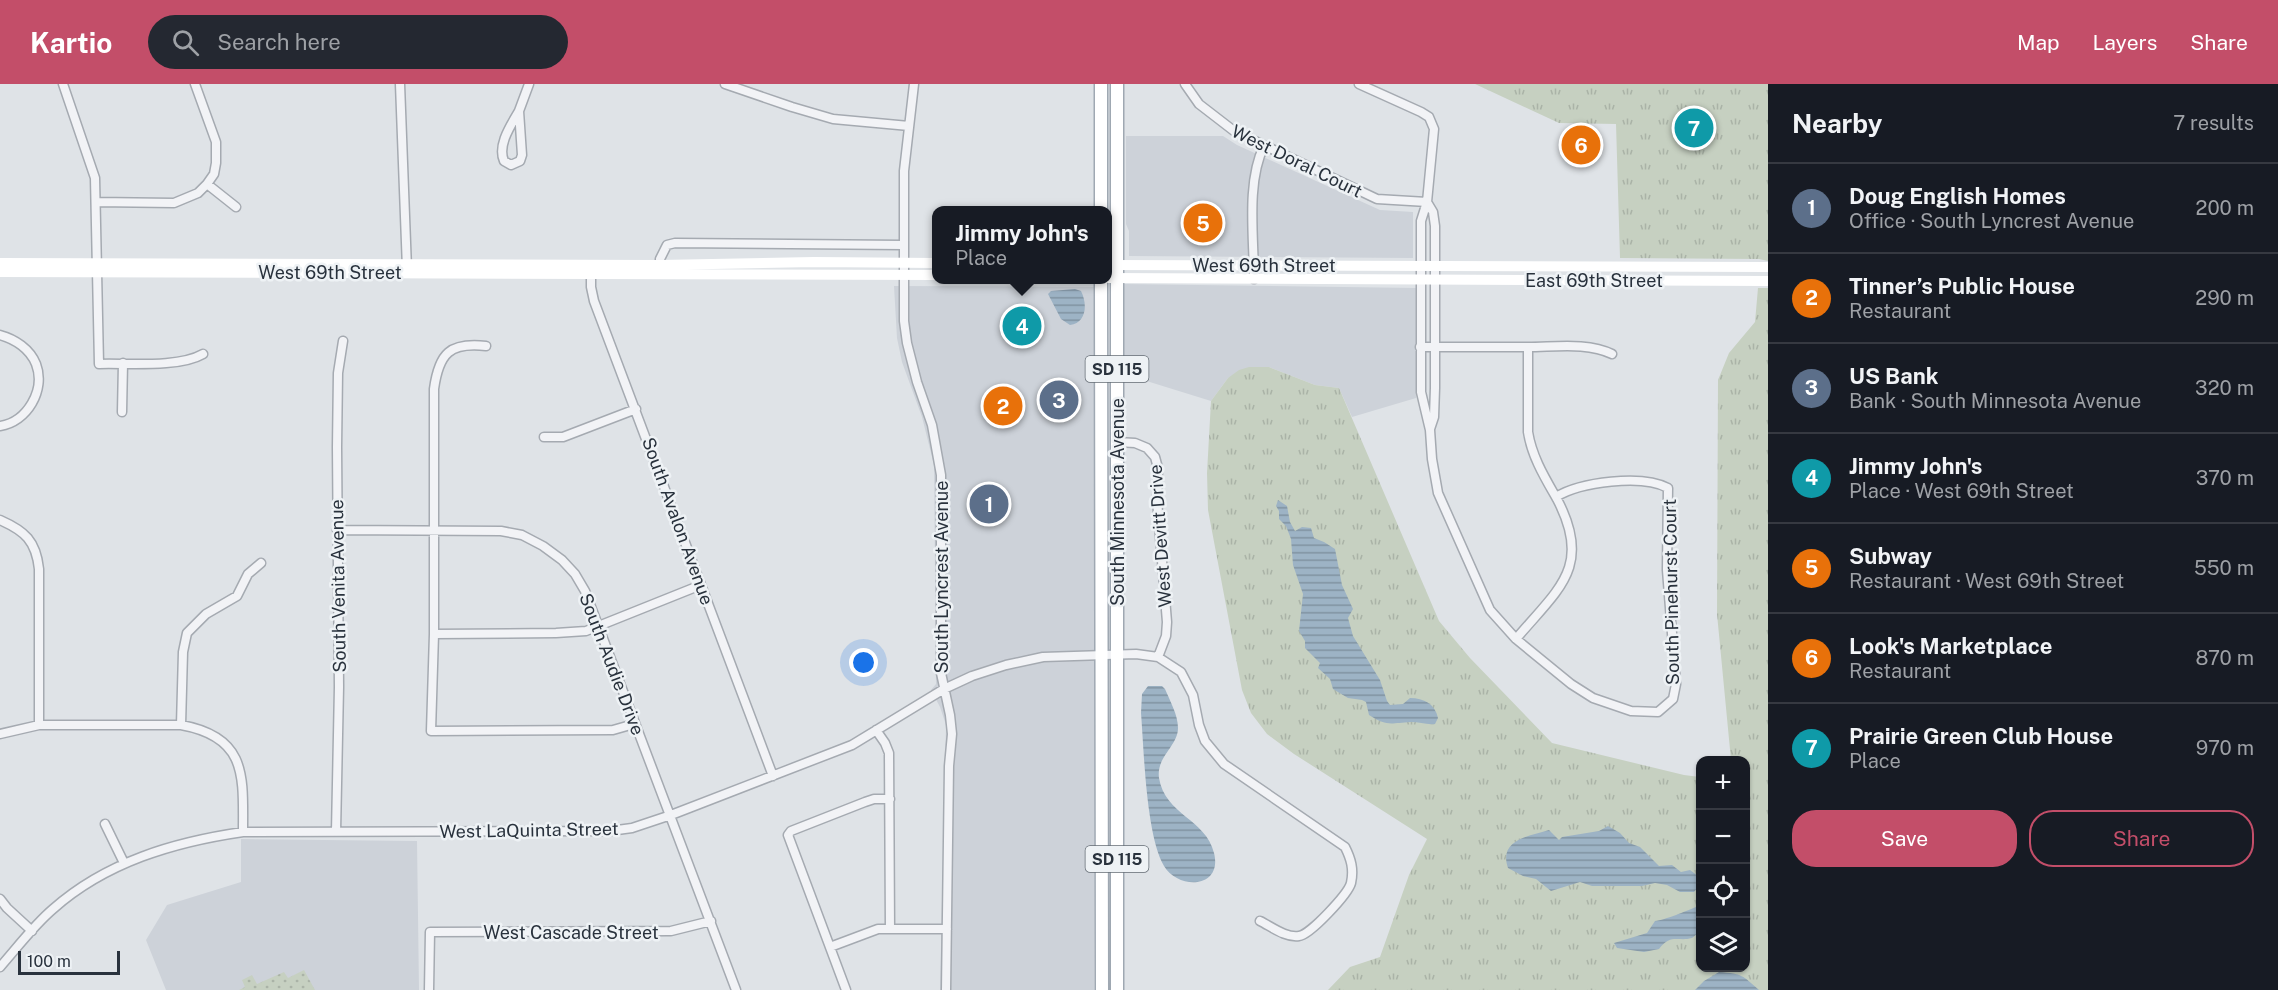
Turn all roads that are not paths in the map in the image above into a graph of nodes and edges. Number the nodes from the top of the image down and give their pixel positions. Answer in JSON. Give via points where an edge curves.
{"nodes":[{"id":1,"x":63,"y":84,"type":"edge"},
{"id":2,"x":195,"y":84,"type":"edge"},
{"id":3,"x":400,"y":84,"type":"edge"},
{"id":4,"x":529,"y":84,"type":"edge"},
{"id":5,"x":725,"y":84,"type":"edge"},
{"id":6,"x":914,"y":84,"type":"edge"},
{"id":7,"x":1101,"y":84,"type":"edge"},
{"id":8,"x":1117,"y":84,"type":"edge"},
{"id":9,"x":1185,"y":84,"type":"edge"},
{"id":10,"x":1359,"y":84,"type":"edge"},
{"id":11,"x":519,"y":111,"type":"junction"},
{"id":12,"x":909,"y":126,"type":"junction"},
{"id":13,"x":1264,"y":146,"type":"junction"},
{"id":14,"x":207,"y":184,"type":"junction"},
{"id":15,"x":96,"y":202,"type":"junction"},
{"id":16,"x":1427,"y":202,"type":"junction"},
{"id":17,"x":1101,"y":206,"type":"edge"},
{"id":18,"x":236,"y":207,"type":"dead end"},
{"id":19,"x":903,"y":245,"type":"junction"},
{"id":20,"x":903,"y":262,"type":"junction"},
{"id":21,"x":0,"y":263,"type":"edge"},
{"id":22,"x":932,"y":263,"type":"edge"},
{"id":23,"x":1113,"y":265,"type":"edge"},
{"id":24,"x":1254,"y":265,"type":"junction"},
{"id":25,"x":1420,"y":265,"type":"junction"},
{"id":26,"x":1436,"y":265,"type":"junction"},
{"id":27,"x":1768,"y":267,"type":"edge"},
{"id":28,"x":98,"y":268,"type":"junction"},
{"id":29,"x":407,"y":269,"type":"junction"},
{"id":30,"x":591,"y":269,"type":"junction"},
{"id":31,"x":660,"y":269,"type":"junction"},
{"id":32,"x":0,"y":272,"type":"edge"},
{"id":33,"x":903,"y":275,"type":"junction"},
{"id":34,"x":932,"y":275,"type":"edge"},
{"id":35,"x":1113,"y":278,"type":"edge"},
{"id":36,"x":1254,"y":279,"type":"junction"},
{"id":37,"x":1419,"y":279,"type":"junction"},
{"id":38,"x":1435,"y":280,"type":"junction"},
{"id":39,"x":1768,"y":281,"type":"edge"},
{"id":40,"x":1101,"y":284,"type":"edge"},
{"id":41,"x":0,"y":335,"type":"edge"},
{"id":42,"x":343,"y":341,"type":"dead end"},
{"id":43,"x":486,"y":346,"type":"dead end"},
{"id":44,"x":1420,"y":346,"type":"junction"},
{"id":45,"x":1436,"y":347,"type":"junction"},
{"id":46,"x":1528,"y":347,"type":"junction"},
{"id":47,"x":203,"y":354,"type":"dead end"},
{"id":48,"x":1612,"y":354,"type":"dead end"},
{"id":49,"x":123,"y":363,"type":"junction"},
{"id":50,"x":636,"y":409,"type":"junction"},
{"id":51,"x":122,"y":412,"type":"dead end"},
{"id":52,"x":0,"y":426,"type":"edge"},
{"id":53,"x":1430,"y":430,"type":"junction"},
{"id":54,"x":544,"y":437,"type":"dead end"},
{"id":55,"x":1117,"y":442,"type":"junction"},
{"id":56,"x":1556,"y":498,"type":"junction"},
{"id":57,"x":0,"y":520,"type":"edge"},
{"id":58,"x":337,"y":530,"type":"junction"},
{"id":59,"x":433,"y":530,"type":"junction"},
{"id":60,"x":261,"y":563,"type":"dead end"},
{"id":61,"x":701,"y":585,"type":"junction"},
{"id":62,"x":600,"y":625,"type":"junction"},
{"id":63,"x":434,"y":634,"type":"junction"},
{"id":64,"x":1516,"y":639,"type":"junction"},
{"id":65,"x":1101,"y":654,"type":"junction"},
{"id":66,"x":1117,"y":654,"type":"junction"},
{"id":67,"x":1158,"y":657,"type":"junction"},
{"id":68,"x":944,"y":689,"type":"junction"},
{"id":69,"x":634,"y":724,"type":"junction"},
{"id":70,"x":39,"y":725,"type":"junction"},
{"id":71,"x":181,"y":726,"type":"junction"},
{"id":72,"x":876,"y":730,"type":"junction"},
{"id":73,"x":0,"y":734,"type":"edge"},
{"id":74,"x":773,"y":776,"type":"junction"},
{"id":75,"x":890,"y":799,"type":"junction"},
{"id":76,"x":671,"y":815,"type":"junction"},
{"id":77,"x":105,"y":824,"type":"dead end"},
{"id":78,"x":243,"y":832,"type":"junction"},
{"id":79,"x":336,"y":832,"type":"junction"},
{"id":80,"x":124,"y":863,"type":"junction"},
{"id":81,"x":0,"y":899,"type":"edge"},
{"id":82,"x":711,"y":921,"type":"junction"},
{"id":83,"x":1260,"y":921,"type":"dead end"},
{"id":84,"x":890,"y":929,"type":"junction"},
{"id":85,"x":947,"y":929,"type":"junction"},
{"id":86,"x":33,"y":931,"type":"junction"},
{"id":87,"x":830,"y":948,"type":"junction"},
{"id":88,"x":0,"y":967,"type":"edge"},
{"id":89,"x":1117,"y":988,"type":"edge"},
{"id":90,"x":429,"y":990,"type":"edge"},
{"id":91,"x":736,"y":990,"type":"edge"},
{"id":92,"x":846,"y":990,"type":"edge"},
{"id":93,"x":946,"y":990,"type":"edge"},
{"id":94,"x":1102,"y":990,"type":"edge"}],
"edges":[{"from":1,"to":15,"type":"street","via":[[91,162]]},
{"from":2,"to":14,"type":"street","via":[[216,142],[214,174]]},
{"from":3,"to":29,"type":"street"},
{"from":4,"to":11,"type":"street"},
{"from":5,"to":12,"type":"street","via":[[833,118]]},
{"from":6,"to":12,"type":"street","name":"South Lyncrest Avenue"},
{"from":7,"to":17,"type":"main road"},
{"from":8,"to":23,"type":"main road","name":"South Minnesota Avenue","number":"SD 115"},
{"from":9,"to":13,"type":"street","name":"West Doral Court","via":[[1215,118]]},
{"from":10,"to":16,"type":"street","via":[[1429,117],[1434,129]]},
{"from":11,"to":11,"type":"street","via":[[502,147],[508,164],[516,164],[522,155]]},
{"from":12,"to":19,"type":"street","name":"South Lyncrest Avenue"},
{"from":13,"to":16,"type":"street","name":"West Doral Court","via":[[1377,199]]},
{"from":13,"to":24,"type":"street","via":[[1254,186]]},
{"from":14,"to":15,"type":"street","via":[[198,193],[174,203]]},
{"from":14,"to":18,"type":"street"},
{"from":15,"to":28,"type":"street"},
{"from":16,"to":25,"type":"street","via":[[1421,222]]},
{"from":16,"to":26,"type":"street","via":[[1433,212]]},
{"from":19,"to":20,"type":"street","name":"South Lyncrest Avenue"},
{"from":19,"to":31,"type":"street","via":[[675,243],[663,251]]},
{"from":20,"to":22,"type":"main road","name":"West 69th Street"},
{"from":20,"to":31,"type":"main road","name":"West 69th Street"},
{"from":20,"to":33,"type":"street","name":"South Lyncrest Avenue"},
{"from":21,"to":28,"type":"main road","name":"West 69th Street"},
{"from":23,"to":24,"type":"main road","name":"West 69th Street"},
{"from":23,"to":35,"type":"main road","name":"South Minnesota Avenue","number":"SD 115"},
{"from":24,"to":25,"type":"main road","name":"West 69th Street"},
{"from":24,"to":36,"type":"street"},
{"from":25,"to":26,"type":"main road","name":"East 69th Street"},
{"from":25,"to":37,"type":"street"},
{"from":26,"to":27,"type":"main road","name":"East 69th Street"},
{"from":26,"to":38,"type":"street"},
{"from":28,"to":29,"type":"main road","name":"West 69th Street"},
{"from":28,"to":32,"type":"main road","name":"West 69th Street"},
{"from":28,"to":49,"type":"street","via":[[99,364]]},
{"from":29,"to":30,"type":"main road","name":"West 69th Street"},
{"from":30,"to":31,"type":"main road","name":"West 69th Street"},
{"from":30,"to":50,"type":"street","name":"South Avalon Avenue","via":[[594,301]]},
{"from":31,"to":33,"type":"main road","name":"West 69th Street"},
{"from":33,"to":34,"type":"main road","name":"West 69th Street"},
{"from":33,"to":68,"type":"street","name":"South Lyncrest Avenue","via":[[907,343],[932,425],[941,475],[940,620]]},
{"from":35,"to":36,"type":"main road","name":"West 69th Street"},
{"from":35,"to":55,"type":"main road","name":"South Minnesota Avenue","number":"SD 115"},
{"from":36,"to":37,"type":"main road","name":"West 69th Street"},
{"from":37,"to":38,"type":"main road","name":"East 69th Street"},
{"from":37,"to":44,"type":"street"},
{"from":38,"to":39,"type":"main road","name":"East 69th Street"},
{"from":38,"to":45,"type":"street"},
{"from":40,"to":65,"type":"main road","name":"South Minnesota Avenue","number":"SD 115"},
{"from":41,"to":52,"type":"street","via":[[17,341],[28,351],[38,377],[37,393],[29,408],[18,420]]},
{"from":42,"to":58,"type":"street","name":"South Venita Avenue","via":[[338,373]]},
{"from":43,"to":59,"type":"street","via":[[456,346],[437,370]]},
{"from":44,"to":45,"type":"street"},
{"from":44,"to":53,"type":"street","via":[[1421,392]]},
{"from":45,"to":46,"type":"street"},
{"from":45,"to":53,"type":"street","via":[[1434,417]]},
{"from":46,"to":48,"type":"street","via":[[1587,347]]},
{"from":46,"to":56,"type":"street","via":[[1529,438]]},
{"from":47,"to":49,"type":"street","via":[[180,362]]},
{"from":49,"to":51,"type":"street"},
{"from":50,"to":54,"type":"street","via":[[563,437]]},
{"from":50,"to":61,"type":"street","name":"South Avalon Avenue"},
{"from":53,"to":64,"type":"street","via":[[1438,493],[1490,610]]},
{"from":55,"to":66,"type":"main road","name":"South Minnesota Avenue","number":"SD 115"},
{"from":55,"to":67,"type":"street","name":"West Devitt Drive","via":[[1147,448],[1158,468],[1167,622]]},
{"from":56,"to":64,"type":"street","via":[[1572,537],[1571,564],[1562,585]]},
{"from":56,"to":64,"type":"street","name":"South Pinehurst Court","via":[[1574,488],[1604,482],[1668,488],[1667,570],[1676,684],[1673,699],[1658,712],[1647,713],[1593,698]]},
{"from":57,"to":70,"type":"street","via":[[18,528],[37,554]]},
{"from":58,"to":59,"type":"street","name":"South Audie Drive"},
{"from":58,"to":79,"type":"street","name":"South Venita Avenue"},
{"from":59,"to":62,"type":"street","name":"South Audie Drive","via":[[501,531],[522,535],[543,546],[575,574]]},
{"from":59,"to":63,"type":"street"},
{"from":60,"to":71,"type":"street","via":[[248,574],[237,596],[206,614],[187,633]]},
{"from":61,"to":62,"type":"street"},
{"from":61,"to":74,"type":"street","name":"South Avalon Avenue"},
{"from":62,"to":63,"type":"street","via":[[573,633]]},
{"from":62,"to":69,"type":"street","name":"South Audie Drive"},
{"from":63,"to":69,"type":"street","via":[[431,731],[613,730]]},
{"from":65,"to":66,"type":"street","name":"West LaQuinta Street"},
{"from":65,"to":68,"type":"street","name":"West LaQuinta Street","via":[[1043,657],[1006,665]]},
{"from":65,"to":94,"type":"main road","name":"South Minnesota Avenue","number":"SD 115"},
{"from":66,"to":67,"type":"street","name":"West LaQuinta Street"},
{"from":66,"to":89,"type":"main road","name":"South Minnesota Avenue","number":"SD 115"},
{"from":67,"to":83,"type":"street","via":[[1180,672],[1193,695],[1205,741],[1224,764],[1344,847],[1351,860],[1350,886],[1310,932],[1300,936],[1287,934]]},
{"from":68,"to":72,"type":"street","name":"West LaQuinta Street"},
{"from":68,"to":85,"type":"street","name":"South Lyncrest Avenue","via":[[952,734]]},
{"from":69,"to":76,"type":"street","name":"South Audie Drive"},
{"from":70,"to":71,"type":"street"},
{"from":70,"to":73,"type":"street"},
{"from":71,"to":78,"type":"street","via":[[202,729],[218,739],[239,764],[243,778]]},
{"from":72,"to":74,"type":"street","name":"West LaQuinta Street","via":[[852,745]]},
{"from":72,"to":75,"type":"street","via":[[889,753]]},
{"from":74,"to":76,"type":"street","name":"West LaQuinta Street"},
{"from":75,"to":84,"type":"street"},
{"from":75,"to":87,"type":"street","via":[[865,802],[788,835]]},
{"from":76,"to":79,"type":"street","name":"West LaQuinta Street","via":[[610,831]]},
{"from":76,"to":82,"type":"street","name":"South Audie Drive"},
{"from":77,"to":80,"type":"street"},
{"from":78,"to":79,"type":"street","name":"West LaQuinta Street"},
{"from":78,"to":80,"type":"street","name":"West LaQuinta Street","via":[[200,838]]},
{"from":80,"to":86,"type":"street","name":"West LaQuinta Street","via":[[74,892]]},
{"from":81,"to":86,"type":"street"},
{"from":82,"to":90,"type":"street","name":"West Cascade Street","via":[[671,931],[430,932]]},
{"from":82,"to":91,"type":"street","name":"South Audie Drive"},
{"from":84,"to":85,"type":"street"},
{"from":84,"to":87,"type":"street","via":[[878,929]]},
{"from":85,"to":93,"type":"street","name":"South Lyncrest Avenue"},
{"from":86,"to":88,"type":"street","name":"West LaQuinta Street"},
{"from":87,"to":92,"type":"street"}]}
